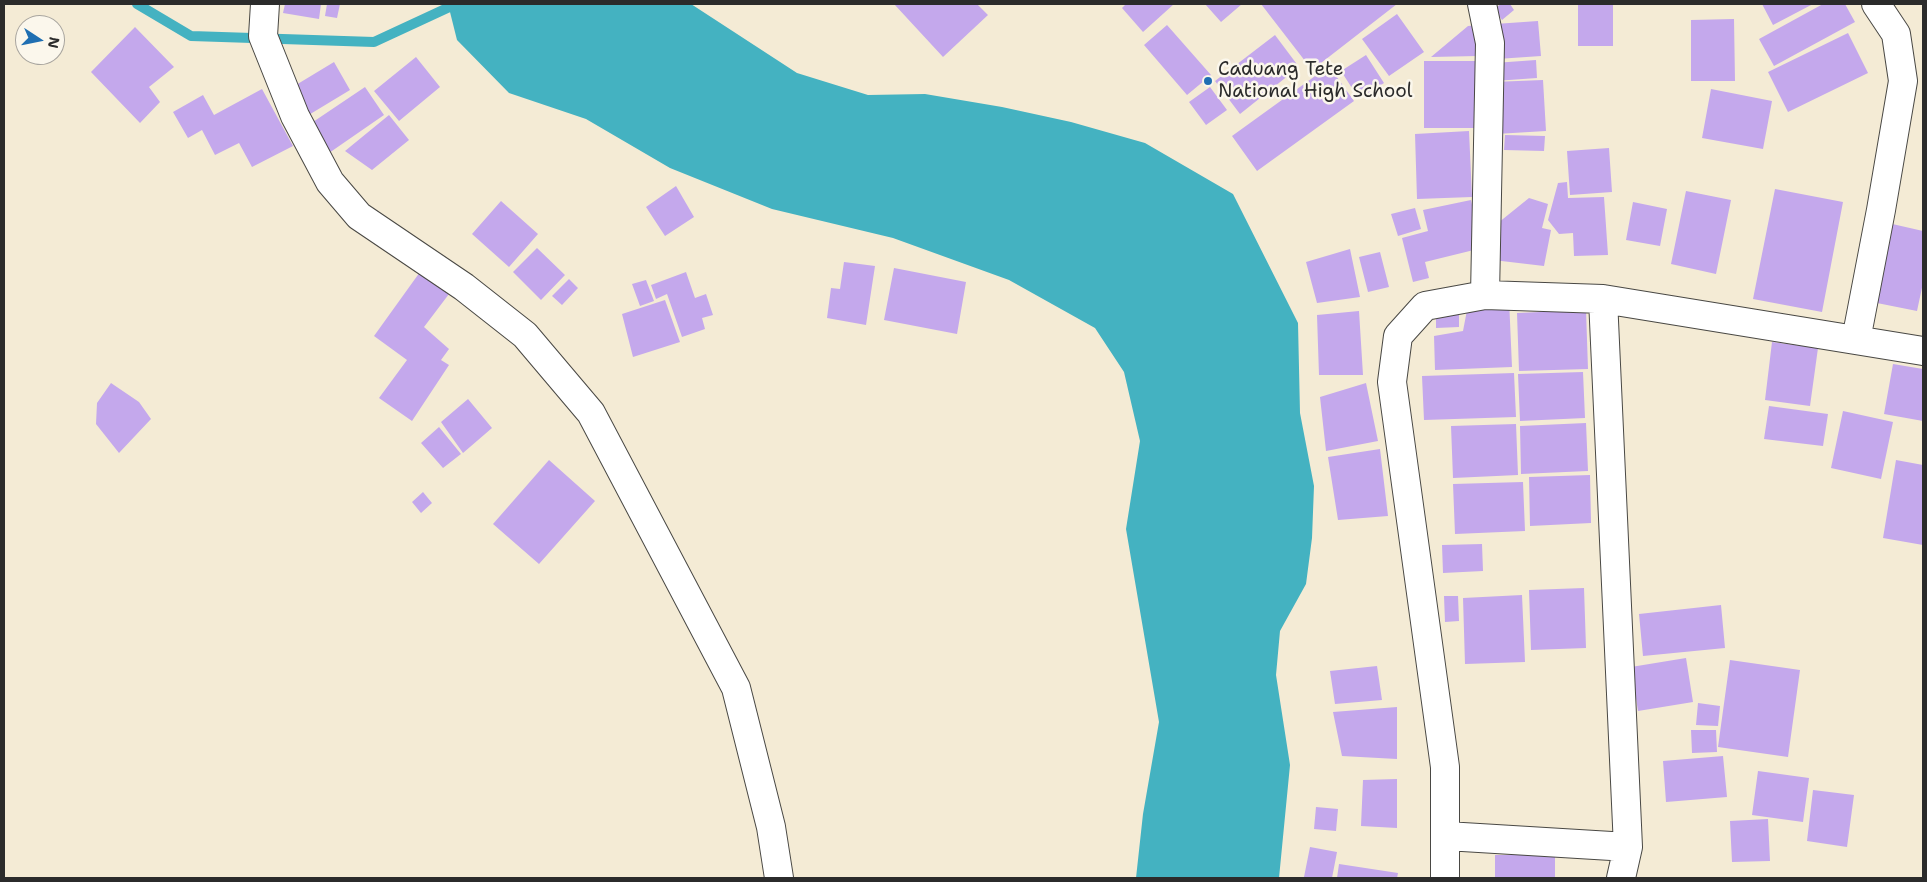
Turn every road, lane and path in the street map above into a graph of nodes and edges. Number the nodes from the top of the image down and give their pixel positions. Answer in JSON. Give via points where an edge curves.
{"nodes":[{"id":1,"x":265,"y":4,"type":"edge"},
{"id":2,"x":1482,"y":4,"type":"edge"},
{"id":3,"x":1876,"y":4,"type":"edge"},
{"id":4,"x":1484,"y":295,"type":"junction"},
{"id":5,"x":1603,"y":300,"type":"junction"},
{"id":6,"x":1856,"y":340,"type":"junction"},
{"id":7,"x":1923,"y":351,"type":"edge"},
{"id":8,"x":1446,"y":836,"type":"junction"},
{"id":9,"x":1628,"y":846,"type":"junction"},
{"id":10,"x":778,"y":878,"type":"edge"},
{"id":11,"x":1445,"y":878,"type":"edge"},
{"id":12,"x":1621,"y":878,"type":"edge"}],
"edges":[{"from":1,"to":10,"type":"street","via":[[263,36],[295,116],[330,182],[360,216],[464,287],[524,335],[590,414],[736,688],[771,827]]},
{"from":2,"to":4,"type":"street","via":[[1490,43]]},
{"from":3,"to":6,"type":"street","via":[[1896,34],[1903,81]]},
{"from":4,"to":5,"type":"street"},
{"from":4,"to":8,"type":"street","via":[[1425,306],[1398,336],[1392,382],[1445,767]]},
{"from":5,"to":6,"type":"street"},
{"from":5,"to":9,"type":"street"},
{"from":6,"to":7,"type":"street"},
{"from":8,"to":9,"type":"street"},
{"from":8,"to":11,"type":"street"},
{"from":9,"to":12,"type":"street"}]}
